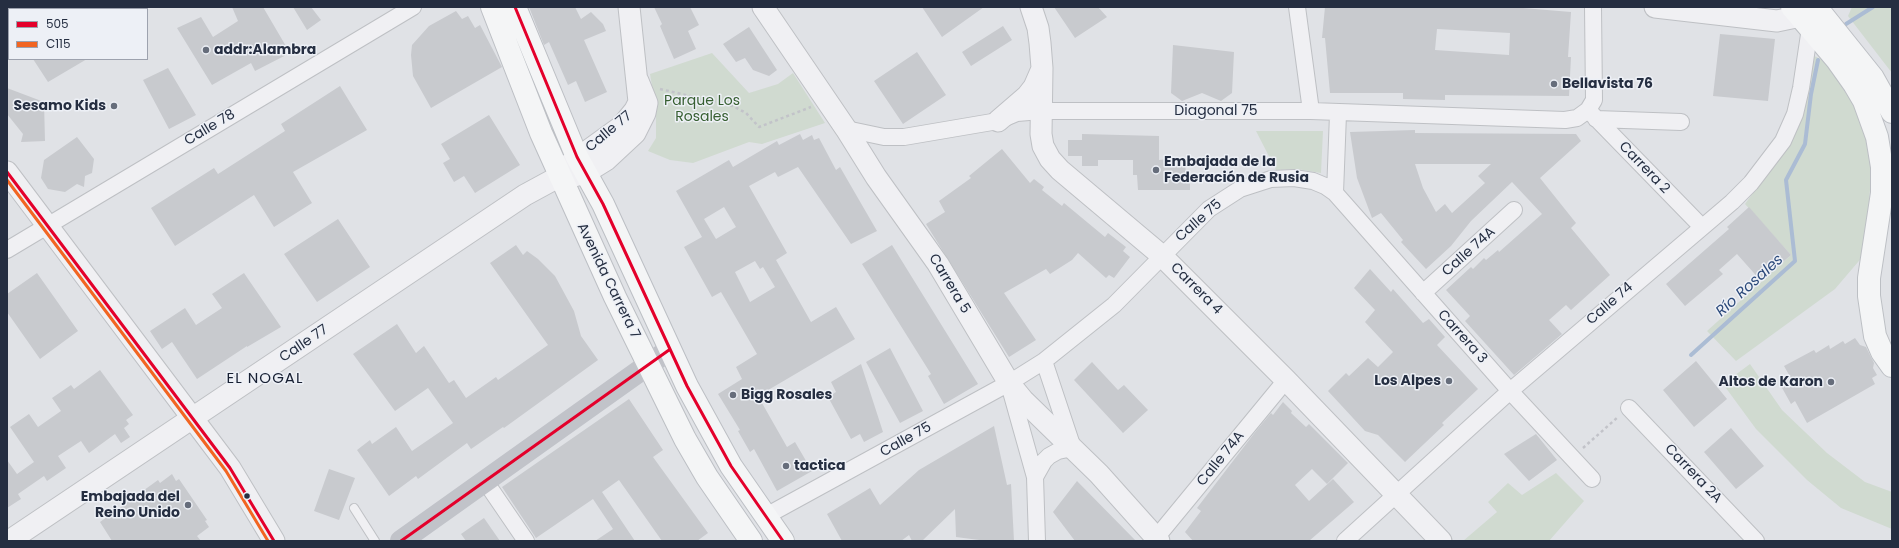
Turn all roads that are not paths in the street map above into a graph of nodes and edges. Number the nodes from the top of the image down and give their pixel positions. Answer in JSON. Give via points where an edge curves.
{"nodes":[{"id":1,"x":414,"y":7,"type":"edge"},
{"id":2,"x":492,"y":7,"type":"edge"},
{"id":3,"x":515,"y":7,"type":"edge"},
{"id":4,"x":629,"y":7,"type":"edge"},
{"id":5,"x":763,"y":7,"type":"edge"},
{"id":6,"x":1031,"y":7,"type":"edge"},
{"id":7,"x":1297,"y":7,"type":"edge"},
{"id":8,"x":1593,"y":7,"type":"edge"},
{"id":9,"x":1655,"y":7,"type":"edge"},
{"id":10,"x":1809,"y":12,"type":"edge"},
{"id":11,"x":1042,"y":68,"type":"junction"},
{"id":12,"x":1041,"y":111,"type":"junction"},
{"id":13,"x":1311,"y":111,"type":"junction"},
{"id":14,"x":1892,"y":112,"type":"edge"},
{"id":15,"x":1338,"y":114,"type":"junction"},
{"id":16,"x":1592,"y":115,"type":"junction"},
{"id":17,"x":998,"y":121,"type":"junction"},
{"id":18,"x":1681,"y":122,"type":"dead end"},
{"id":19,"x":846,"y":129,"type":"junction"},
{"id":20,"x":581,"y":165,"type":"junction"},
{"id":21,"x":7,"y":172,"type":"edge"},
{"id":22,"x":560,"y":176,"type":"junction"},
{"id":23,"x":1335,"y":193,"type":"junction"},
{"id":24,"x":1514,"y":210,"type":"dead end"},
{"id":25,"x":47,"y":226,"type":"junction"},
{"id":26,"x":1701,"y":226,"type":"junction"},
{"id":27,"x":7,"y":250,"type":"edge"},
{"id":28,"x":1161,"y":255,"type":"junction"},
{"id":29,"x":1423,"y":293,"type":"junction"},
{"id":30,"x":669,"y":350,"type":"junction"},
{"id":31,"x":1044,"y":361,"type":"junction"},
{"id":32,"x":649,"y":365,"type":"junction"},
{"id":33,"x":1892,"y":366,"type":"edge"},
{"id":34,"x":1286,"y":380,"type":"junction"},
{"id":35,"x":1009,"y":383,"type":"junction"},
{"id":36,"x":1510,"y":391,"type":"junction"},
{"id":37,"x":1629,"y":408,"type":"road end"},
{"id":38,"x":192,"y":418,"type":"junction"},
{"id":39,"x":1073,"y":448,"type":"junction"},
{"id":40,"x":1035,"y":477,"type":"junction"},
{"id":41,"x":1592,"y":478,"type":"dead end"},
{"id":42,"x":485,"y":481,"type":"junction"},
{"id":43,"x":1397,"y":494,"type":"junction"},
{"id":44,"x":354,"y":508,"type":"dead end"},
{"id":45,"x":766,"y":516,"type":"junction"},
{"id":46,"x":1158,"y":540,"type":"edge"},
{"id":47,"x":9,"y":541,"type":"edge"},
{"id":48,"x":274,"y":541,"type":"edge"},
{"id":49,"x":375,"y":541,"type":"edge"},
{"id":50,"x":401,"y":541,"type":"edge"},
{"id":51,"x":526,"y":541,"type":"edge"},
{"id":52,"x":751,"y":541,"type":"edge"},
{"id":53,"x":783,"y":541,"type":"edge"},
{"id":54,"x":1037,"y":541,"type":"edge"},
{"id":55,"x":1345,"y":541,"type":"edge"},
{"id":56,"x":1441,"y":541,"type":"edge"},
{"id":57,"x":1756,"y":541,"type":"edge"}],
"edges":[{"from":1,"to":25,"type":"street","name":"Calle 78"},
{"from":2,"to":22,"type":"main road","name":"Avenida Carrera 7"},
{"from":3,"to":20,"type":"main road","name":"Avenida Carrera 7"},
{"from":4,"to":20,"type":"street","name":"Calle 77","via":[[646,84],[645,113],[641,124],[625,144],[606,160]]},
{"from":5,"to":19,"type":"street","name":"Carrera 5"},
{"from":6,"to":11,"type":"street","name":"Carrera 4","via":[[1038,28]]},
{"from":7,"to":13,"type":"street"},
{"from":8,"to":16,"type":"street"},
{"from":9,"to":10,"type":"street","via":[[1777,21]]},
{"from":10,"to":14,"type":"main road","via":[[1873,78]]},
{"from":10,"to":26,"type":"street","name":"Calle 74","via":[[1798,100],[1783,141],[1751,183],[1732,202]]},
{"from":10,"to":33,"type":"main road","via":[[1864,101],[1877,137],[1882,167],[1882,193],[1869,278],[1869,296],[1875,336]]},
{"from":11,"to":12,"type":"street","name":"Carrera 4"},
{"from":11,"to":17,"type":"street","via":[[1027,96]]},
{"from":12,"to":13,"type":"street","name":"Diagonal 75"},
{"from":12,"to":17,"type":"street","name":"Diagonal 75","via":[[1017,113]]},
{"from":12,"to":28,"type":"street","name":"Carrera 4","via":[[1041,140],[1050,159]]},
{"from":13,"to":15,"type":"street","name":"Diagonal 75"},
{"from":15,"to":16,"type":"street","name":"Diagonal 75","via":[[1565,120]]},
{"from":15,"to":23,"type":"street"},
{"from":16,"to":18,"type":"street","name":"Diagonal 75"},
{"from":16,"to":26,"type":"street","name":"Carrera 2"},
{"from":17,"to":19,"type":"street","name":"Diagonal 75","via":[[904,137],[874,136]]},
{"from":19,"to":35,"type":"street","name":"Carrera 5","via":[[876,177],[938,264]]},
{"from":20,"to":22,"type":"street","name":"Calle 77","via":[[570,176]]},
{"from":20,"to":30,"type":"main road","name":"Avenida Carrera 7","via":[[603,204]]},
{"from":21,"to":25,"type":"street"},
{"from":22,"to":32,"type":"main road","name":"Avenida Carrera 7"},
{"from":22,"to":38,"type":"street","name":"Calle 77","via":[[525,195]]},
{"from":23,"to":28,"type":"street","name":"Calle 75","via":[[1314,181],[1294,178],[1271,179],[1240,189],[1209,209]]},
{"from":23,"to":29,"type":"street","name":"Carrera 3"},
{"from":24,"to":29,"type":"street","name":"Calle 74A"},
{"from":25,"to":27,"type":"street","name":"Calle 78"},
{"from":25,"to":38,"type":"street"},
{"from":26,"to":36,"type":"street","name":"Calle 74"},
{"from":28,"to":31,"type":"street","name":"Calle 75","via":[[1114,305]]},
{"from":28,"to":34,"type":"street","name":"Carrera 4"},
{"from":29,"to":36,"type":"street","name":"Carrera 3"},
{"from":30,"to":32,"type":"main road"},
{"from":30,"to":45,"type":"main road","name":"Avenida Carrera 7","via":[[728,460]]},
{"from":31,"to":35,"type":"street","name":"Calle 75"},
{"from":31,"to":39,"type":"street"},
{"from":32,"to":42,"type":"main road"},
{"from":32,"to":52,"type":"main road","name":"Avenida Carrera 7","via":[[685,439],[707,477]]},
{"from":34,"to":43,"type":"street","name":"Carrera 4"},
{"from":34,"to":46,"type":"street","name":"Calle 74A"},
{"from":35,"to":39,"type":"street","name":"Carrera 5"},
{"from":35,"to":40,"type":"street"},
{"from":35,"to":45,"type":"street","name":"Calle 75"},
{"from":36,"to":41,"type":"street","name":"Carrera 3"},
{"from":36,"to":43,"type":"street","name":"Calle 74"},
{"from":37,"to":57,"type":"street","name":"Carrera 2A"},
{"from":38,"to":47,"type":"street","name":"Calle 77"},
{"from":38,"to":48,"type":"street","via":[[230,468]]},
{"from":39,"to":40,"type":"street","via":[[1058,451],[1050,456]]},
{"from":39,"to":46,"type":"street","name":"Carrera 5"},
{"from":40,"to":54,"type":"street"},
{"from":42,"to":50,"type":"main road"},
{"from":42,"to":51,"type":"street"},
{"from":43,"to":55,"type":"street","name":"Calle 74"},
{"from":43,"to":56,"type":"street","name":"Carrera 4"},
{"from":44,"to":49,"type":"lane"},
{"from":45,"to":53,"type":"main road","name":"Avenida Carrera 7"}]}
